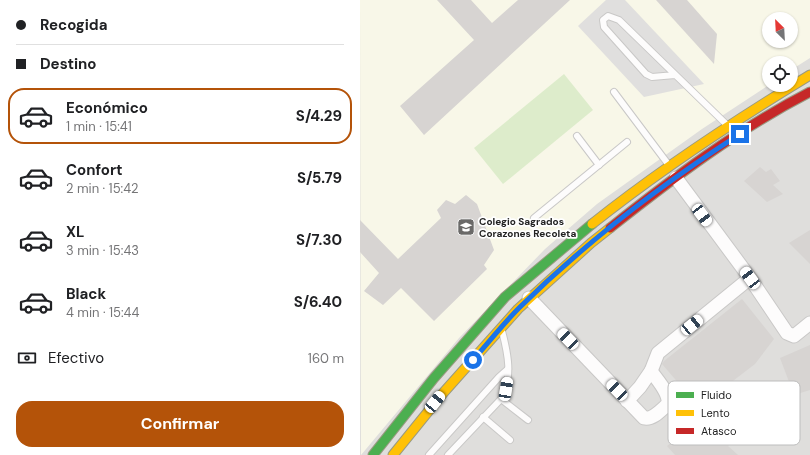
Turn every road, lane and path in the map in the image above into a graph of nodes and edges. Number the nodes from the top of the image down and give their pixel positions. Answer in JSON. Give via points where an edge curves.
{"nodes":[{"id":1,"x":676,"y":75,"type":"junction"},
{"id":2,"x":810,"y":75,"type":"edge"},
{"id":3,"x":614,"y":92,"type":"dead end"},
{"id":4,"x":810,"y":92,"type":"edge"},
{"id":5,"x":728,"y":126,"type":"junction"},
{"id":6,"x":577,"y":136,"type":"dead end"},
{"id":7,"x":627,"y":142,"type":"dead end"},
{"id":8,"x":599,"y":165,"type":"junction"},
{"id":9,"x":669,"y":166,"type":"junction"},
{"id":10,"x":676,"y":178,"type":"junction"},
{"id":11,"x":534,"y":218,"type":"dead end"},
{"id":12,"x":750,"y":278,"type":"junction"},
{"id":13,"x":529,"y":298,"type":"junction"},
{"id":14,"x":810,"y":323,"type":"edge"},
{"id":15,"x":501,"y":327,"type":"junction"},
{"id":16,"x":508,"y":369,"type":"junction"},
{"id":17,"x":651,"y":371,"type":"junction"},
{"id":18,"x":500,"y":399,"type":"junction"},
{"id":19,"x":627,"y":401,"type":"junction"},
{"id":20,"x":483,"y":417,"type":"junction"},
{"id":21,"x":528,"y":420,"type":"dead end"},
{"id":22,"x":510,"y":440,"type":"dead end"},
{"id":23,"x":373,"y":455,"type":"edge"},
{"id":24,"x":393,"y":455,"type":"edge"},
{"id":25,"x":429,"y":455,"type":"edge"},
{"id":26,"x":448,"y":455,"type":"edge"}],
"edges":[{"from":1,"to":1,"type":"lane","via":[[619,20],[608,16],[603,20],[604,27],[646,74],[652,77]]},
{"from":1,"to":5,"type":"lane"},
{"from":2,"to":5,"type":"main road"},
{"from":3,"to":9,"type":"lane"},
{"from":4,"to":10,"type":"main road","via":[[714,150]]},
{"from":5,"to":9,"type":"main road"},
{"from":6,"to":8,"type":"lane"},
{"from":7,"to":8,"type":"lane"},
{"from":8,"to":11,"type":"lane"},
{"from":9,"to":23,"type":"main road","via":[[585,228],[505,297],[446,363]]},
{"from":10,"to":12,"type":"street"},
{"from":10,"to":13,"type":"main road","via":[[591,243]]},
{"from":12,"to":14,"type":"street","via":[[787,332],[794,336]]},
{"from":12,"to":17,"type":"street","via":[[658,353]]},
{"from":13,"to":15,"type":"main road"},
{"from":13,"to":19,"type":"street"},
{"from":15,"to":16,"type":"lane","via":[[508,351]]},
{"from":15,"to":24,"type":"main road"},
{"from":16,"to":18,"type":"lane","via":[[506,389]]},
{"from":16,"to":25,"type":"lane"},
{"from":17,"to":19,"type":"street"},
{"from":17,"to":19,"type":"street","via":[[668,397],[668,404],[647,419]]},
{"from":18,"to":20,"type":"lane"},
{"from":18,"to":21,"type":"lane"},
{"from":20,"to":22,"type":"lane"},
{"from":20,"to":26,"type":"lane"}]}
